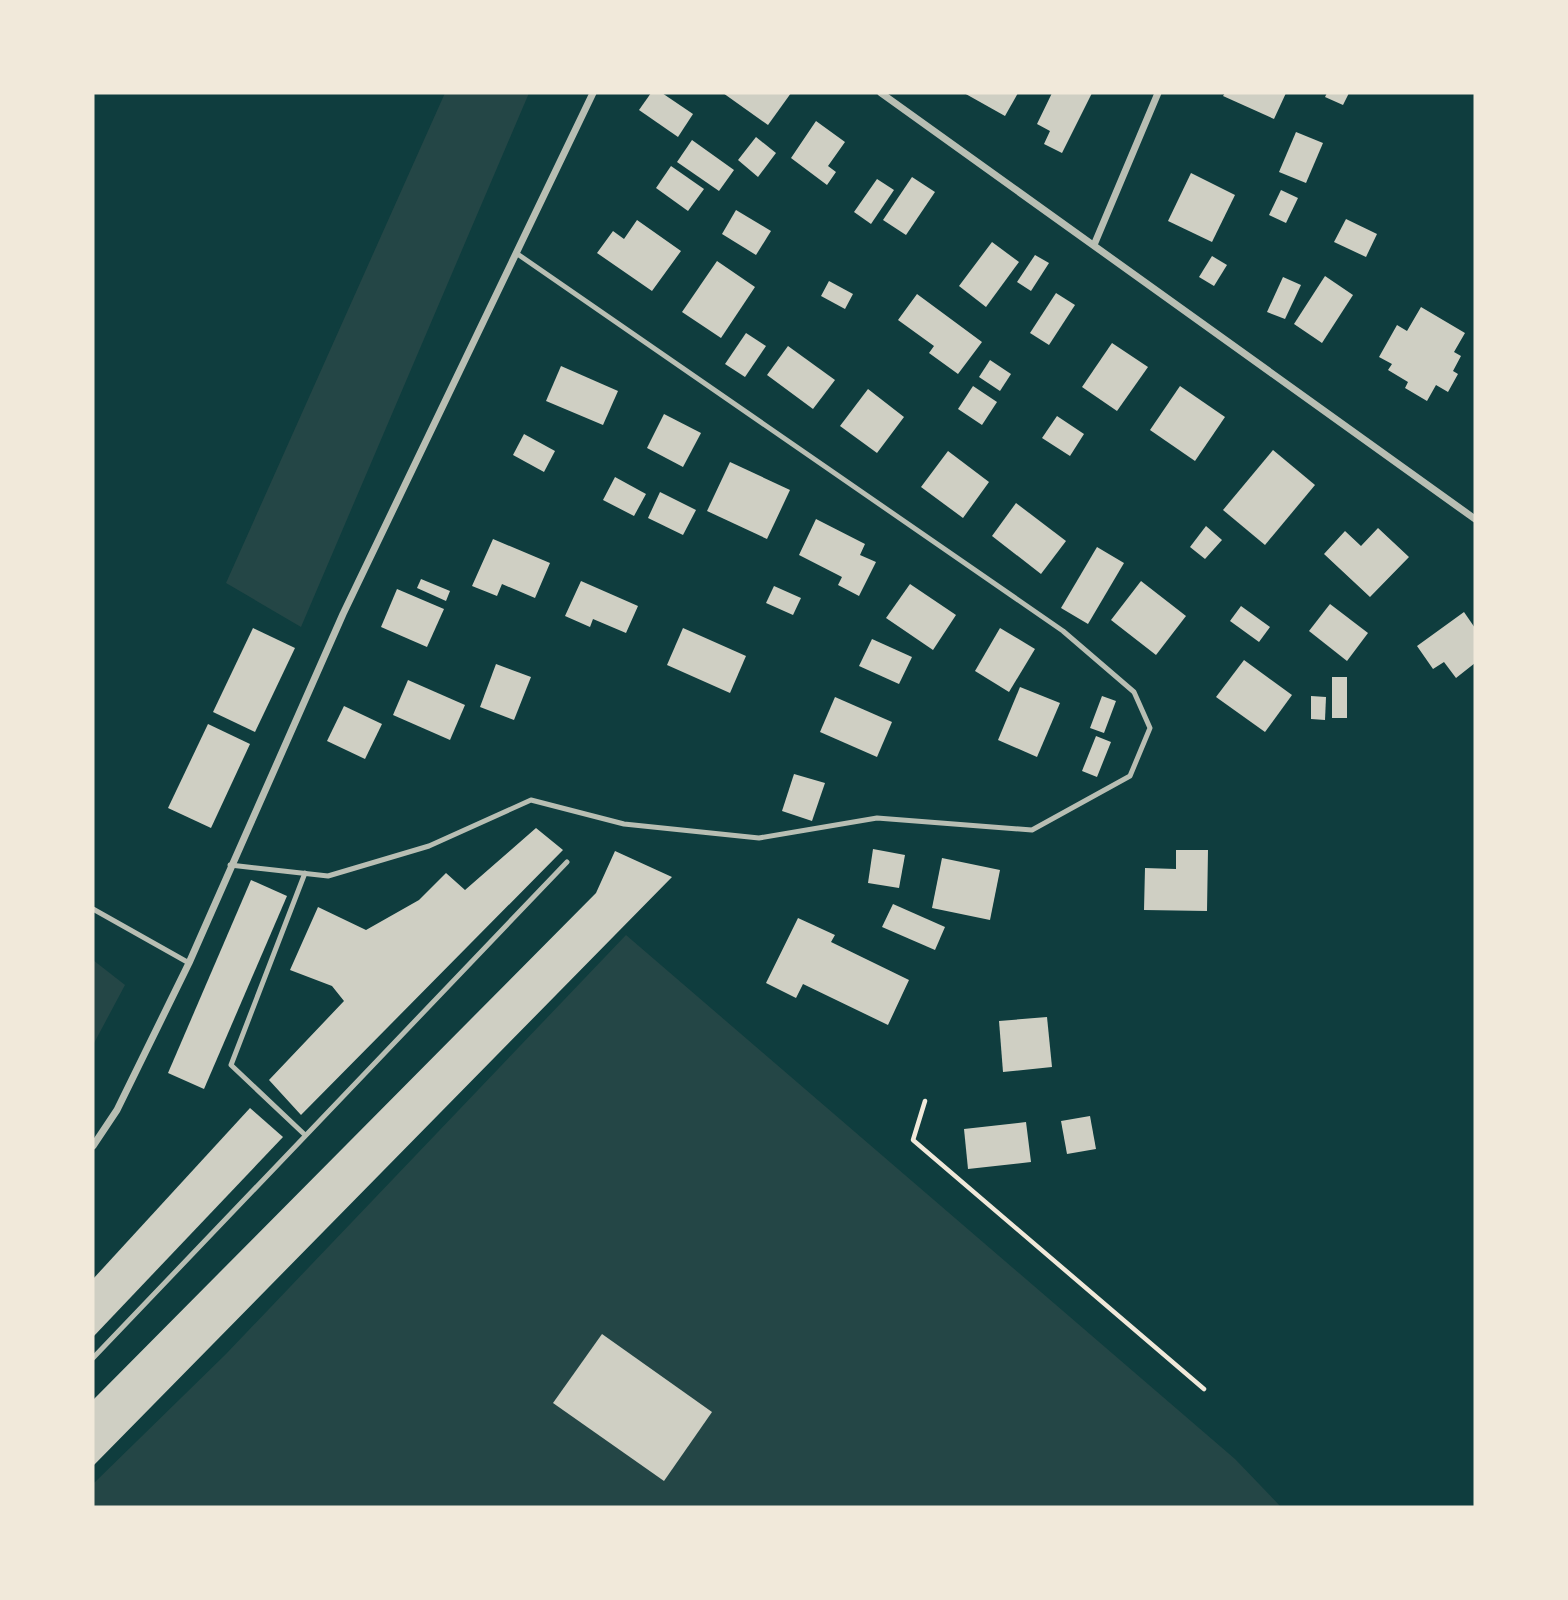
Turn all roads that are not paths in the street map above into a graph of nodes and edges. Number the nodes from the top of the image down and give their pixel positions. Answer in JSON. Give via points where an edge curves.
{"nodes":[{"id":1,"x":593,"y":93,"type":"edge"},
{"id":2,"x":881,"y":93,"type":"edge"},
{"id":3,"x":1158,"y":93,"type":"edge"},
{"id":4,"x":1094,"y":245,"type":"junction"},
{"id":5,"x":516,"y":253,"type":"junction"},
{"id":6,"x":1475,"y":519,"type":"edge"},
{"id":7,"x":566,"y":862,"type":"dead end"},
{"id":8,"x":230,"y":865,"type":"junction"},
{"id":9,"x":305,"y":873,"type":"junction"},
{"id":10,"x":93,"y":909,"type":"edge"},
{"id":11,"x":189,"y":963,"type":"junction"},
{"id":12,"x":304,"y":1134,"type":"junction"},
{"id":13,"x":93,"y":1146,"type":"edge"},
{"id":14,"x":93,"y":1358,"type":"edge"}],
"edges":[{"from":1,"to":5,"type":"street"},
{"from":2,"to":4,"type":"street"},
{"from":3,"to":4,"type":"street"},
{"from":4,"to":6,"type":"street"},
{"from":5,"to":8,"type":"street","via":[[349,602]]},
{"from":5,"to":9,"type":"lane","via":[[1063,631],[1134,692],[1150,728],[1130,776],[1032,830],[877,818],[759,838],[624,824],[531,800],[429,846],[327,876]]},
{"from":7,"to":12,"type":"lane"},
{"from":8,"to":9,"type":"lane"},
{"from":8,"to":11,"type":"street"},
{"from":9,"to":12,"type":"lane","via":[[231,1065]]},
{"from":10,"to":11,"type":"lane"},
{"from":11,"to":13,"type":"street","via":[[117,1110]]},
{"from":12,"to":14,"type":"lane"}]}
